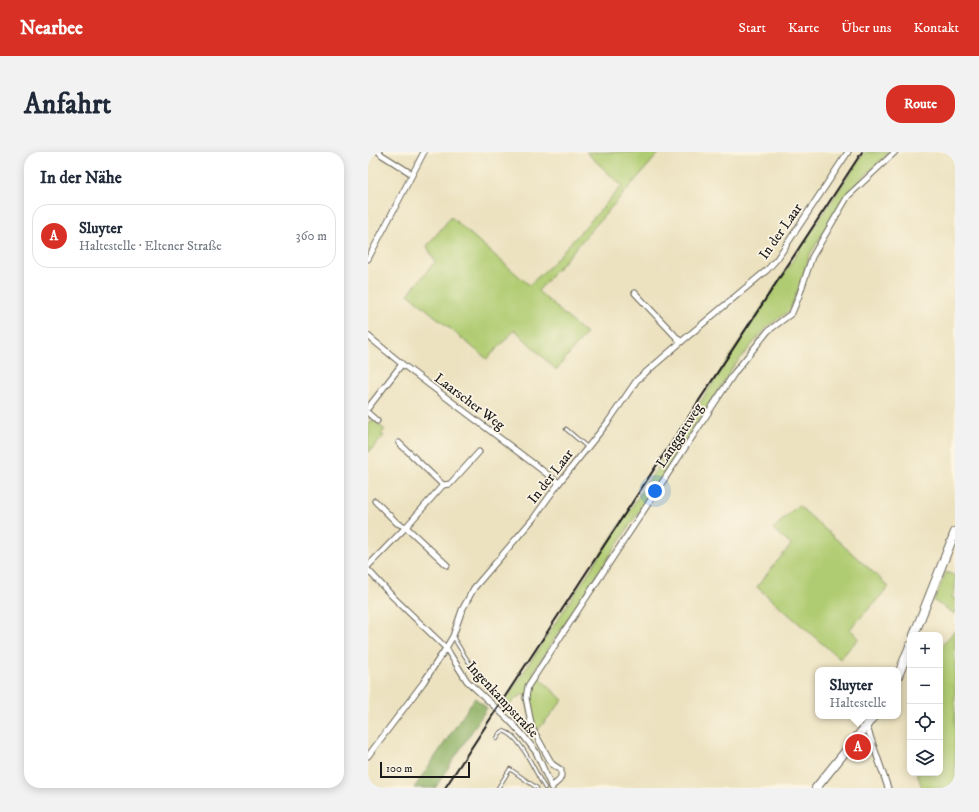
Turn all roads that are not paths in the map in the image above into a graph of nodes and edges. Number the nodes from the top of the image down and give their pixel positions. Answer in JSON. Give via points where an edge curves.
{"nodes":[{"id":1,"x":379,"y":152,"type":"edge"},
{"id":2,"x":848,"y":152,"type":"edge"},
{"id":3,"x":894,"y":152,"type":"edge"},
{"id":4,"x":422,"y":153,"type":"edge"},
{"id":5,"x":412,"y":174,"type":"junction"},
{"id":6,"x":368,"y":259,"type":"edge"},
{"id":7,"x":636,"y":293,"type":"dead end"},
{"id":8,"x":368,"y":336,"type":"edge"},
{"id":9,"x":681,"y":342,"type":"junction"},
{"id":10,"x":402,"y":364,"type":"junction"},
{"id":11,"x":368,"y":408,"type":"edge"},
{"id":12,"x":368,"y":413,"type":"edge"},
{"id":13,"x":377,"y":421,"type":"dead end"},
{"id":14,"x":566,"y":429,"type":"dead end"},
{"id":15,"x":399,"y":443,"type":"dead end"},
{"id":16,"x":588,"y":447,"type":"junction"},
{"id":17,"x":479,"y":452,"type":"dead end"},
{"id":18,"x":559,"y":483,"type":"junction"},
{"id":19,"x":443,"y":485,"type":"junction"},
{"id":20,"x":375,"y":501,"type":"dead end"},
{"id":21,"x":406,"y":527,"type":"junction"},
{"id":22,"x":955,"y":532,"type":"edge"},
{"id":23,"x":447,"y":565,"type":"dead end"},
{"id":24,"x":368,"y":566,"type":"edge"},
{"id":25,"x":368,"y":570,"type":"edge"},
{"id":26,"x":915,"y":632,"type":"edge"},
{"id":27,"x":453,"y":636,"type":"junction"},
{"id":28,"x":446,"y":648,"type":"junction"},
{"id":29,"x":907,"y":654,"type":"edge"},
{"id":30,"x":901,"y":668,"type":"edge"},
{"id":31,"x":483,"y":679,"type":"dead end"},
{"id":32,"x":872,"y":719,"type":"edge"},
{"id":33,"x":867,"y":727,"type":"junction"},
{"id":34,"x":497,"y":739,"type":"dead end"},
{"id":35,"x":368,"y":756,"type":"edge"},
{"id":36,"x":498,"y":788,"type":"edge"},
{"id":37,"x":537,"y":788,"type":"edge"},
{"id":38,"x":549,"y":788,"type":"edge"},
{"id":39,"x":816,"y":788,"type":"edge"},
{"id":40,"x":888,"y":788,"type":"edge"}],
"edges":[{"from":1,"to":5,"type":"street"},
{"from":2,"to":9,"type":"street","name":"In der Laar","via":[[777,259]]},
{"from":3,"to":38,"type":"street","name":"Langgattweg","via":[[848,196],[812,257],[792,313],[768,331],[735,372],[528,686],[526,698],[532,728],[552,764],[561,770],[558,782]]},
{"from":4,"to":5,"type":"street"},
{"from":5,"to":6,"type":"street"},
{"from":7,"to":9,"type":"street"},
{"from":8,"to":10,"type":"street","name":"Laarscher Weg"},
{"from":9,"to":16,"type":"street","name":"In der Laar","via":[[637,380]]},
{"from":10,"to":11,"type":"street"},
{"from":10,"to":18,"type":"street","name":"Laarscher Weg"},
{"from":12,"to":13,"type":"street"},
{"from":14,"to":16,"type":"lane"},
{"from":15,"to":19,"type":"street"},
{"from":16,"to":18,"type":"street","name":"In der Laar"},
{"from":17,"to":19,"type":"street","via":[[450,484]]},
{"from":18,"to":27,"type":"street","name":"In der Laar","via":[[533,519],[474,588],[462,610]]},
{"from":19,"to":21,"type":"street"},
{"from":20,"to":21,"type":"street","via":[[397,524]]},
{"from":21,"to":23,"type":"street"},
{"from":21,"to":24,"type":"street"},
{"from":22,"to":26,"type":"main road"},
{"from":25,"to":28,"type":"street","name":"Ingenkampstraße"},
{"from":27,"to":28,"type":"street","name":"In der Laar"},
{"from":27,"to":31,"type":"lane","via":[[468,661]]},
{"from":28,"to":35,"type":"street","via":[[423,684]]},
{"from":28,"to":38,"type":"street","name":"Ingenkampstraße","via":[[467,681],[509,720],[536,752]]},
{"from":29,"to":30,"type":"main road"},
{"from":32,"to":33,"type":"main road"},
{"from":33,"to":39,"type":"main road"},
{"from":33,"to":40,"type":"street"},
{"from":34,"to":38,"type":"lane","via":[[503,731],[508,732],[526,753]]},
{"from":36,"to":37,"type":"lane","via":[[510,769]]}]}
